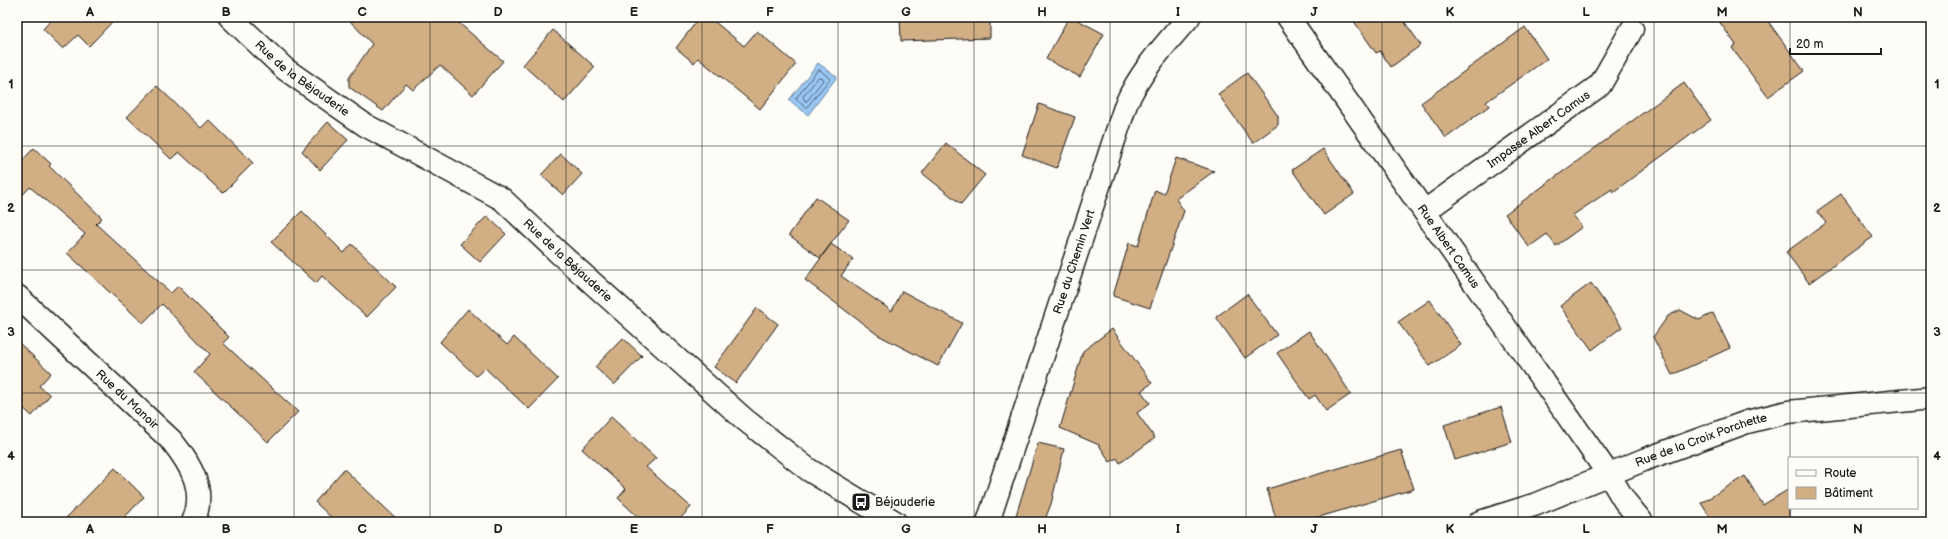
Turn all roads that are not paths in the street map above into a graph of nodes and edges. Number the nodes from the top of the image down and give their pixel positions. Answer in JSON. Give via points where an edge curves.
{"nodes":[{"id":1,"x":230,"y":17,"type":"edge"},
{"id":2,"x":1189,"y":17,"type":"edge"},
{"id":3,"x":1288,"y":17,"type":"edge"},
{"id":4,"x":1632,"y":29,"type":"dead end"},
{"id":5,"x":1425,"y":211,"type":"junction"},
{"id":6,"x":17,"y":296,"type":"edge"},
{"id":7,"x":1931,"y":398,"type":"edge"},
{"id":8,"x":1609,"y":475,"type":"junction"},
{"id":9,"x":193,"y":522,"type":"edge"},
{"id":10,"x":895,"y":522,"type":"edge"},
{"id":11,"x":988,"y":522,"type":"edge"},
{"id":12,"x":1480,"y":522,"type":"edge"},
{"id":13,"x":1642,"y":522,"type":"edge"}],
"edges":[{"from":1,"to":10,"type":"street","name":"Rue de la Béjauderie","via":[[285,69],[365,126],[502,199],[744,420],[809,470]]},
{"from":2,"to":11,"type":"street","name":"Rue du Chemin Vert","via":[[1146,67],[1126,104]]},
{"from":3,"to":5,"type":"street","name":"Rue Albert Camus"},
{"from":4,"to":5,"type":"street","name":"Impasse Albert Camus","via":[[1600,86]]},
{"from":5,"to":8,"type":"street","name":"Rue Albert Camus"},
{"from":6,"to":9,"type":"street","name":"Rue du Manoir","via":[[181,452],[199,489],[198,512]]},
{"from":7,"to":8,"type":"street","name":"Rue de la Croix Porchette","via":[[1781,414],[1746,422]]},
{"from":8,"to":12,"type":"street","name":"Rue de la Croix Porchette","via":[[1534,505]]},
{"from":8,"to":13,"type":"street","name":"Rue Albert Camus","via":[[1624,500]]}]}
